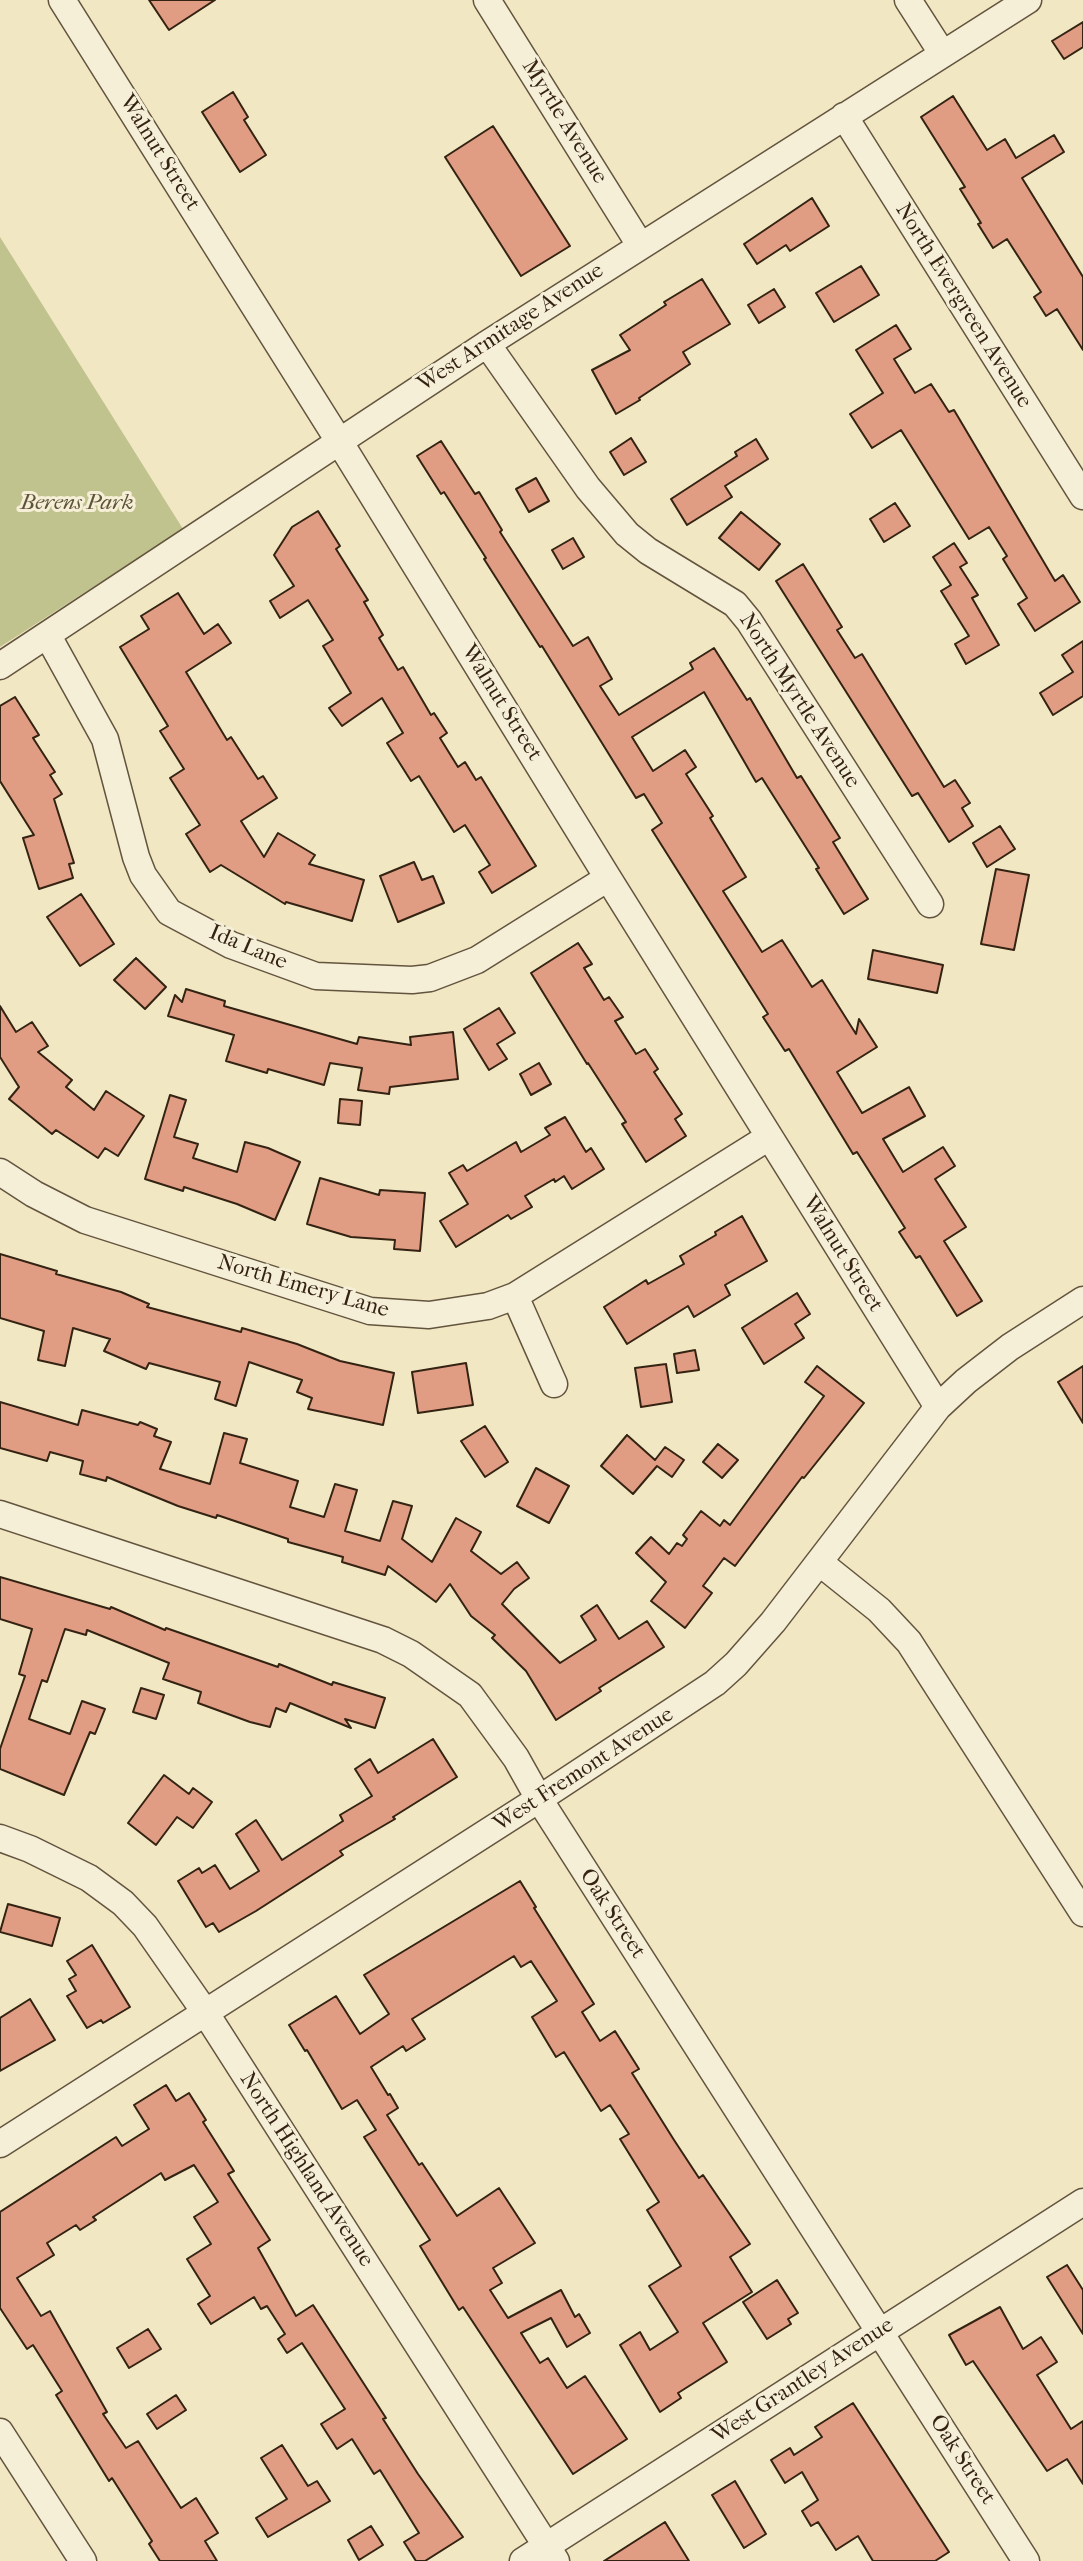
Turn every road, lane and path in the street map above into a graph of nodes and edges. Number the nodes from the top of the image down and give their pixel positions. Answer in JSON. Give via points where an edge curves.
{"nodes":[{"id":1,"x":62,"y":0,"type":"edge"},
{"id":2,"x":487,"y":0,"type":"edge"},
{"id":3,"x":908,"y":0,"type":"edge"},
{"id":4,"x":1028,"y":0,"type":"edge"},
{"id":5,"x":942,"y":53,"type":"junction"},
{"id":6,"x":844,"y":116,"type":"junction"},
{"id":7,"x":640,"y":245,"type":"junction"},
{"id":8,"x":487,"y":344,"type":"junction"},
{"id":9,"x":339,"y":441,"type":"junction"},
{"id":10,"x":1083,"y":496,"type":"edge"},
{"id":11,"x":48,"y":636,"type":"junction"},
{"id":12,"x":0,"y":666,"type":"edge"},
{"id":13,"x":608,"y":878,"type":"junction"},
{"id":14,"x":930,"y":904,"type":"dead end"},
{"id":15,"x":769,"y":1137,"type":"junction"},
{"id":16,"x":0,"y":1172,"type":"edge"},
{"id":17,"x":515,"y":1296,"type":"junction"},
{"id":18,"x":1083,"y":1300,"type":"edge"},
{"id":19,"x":554,"y":1384,"type":"dead end"},
{"id":20,"x":938,"y":1407,"type":"junction"},
{"id":21,"x":0,"y":1514,"type":"edge"},
{"id":22,"x":819,"y":1562,"type":"junction"},
{"id":23,"x":539,"y":1799,"type":"junction"},
{"id":24,"x":0,"y":1838,"type":"edge"},
{"id":25,"x":1083,"y":1913,"type":"edge"},
{"id":26,"x":205,"y":2012,"type":"junction"},
{"id":27,"x":0,"y":2144,"type":"edge"},
{"id":28,"x":1083,"y":2202,"type":"edge"},
{"id":29,"x":879,"y":2331,"type":"junction"},
{"id":30,"x":0,"y":2432,"type":"edge"},
{"id":31,"x":552,"y":2554,"type":"edge"},
{"id":32,"x":83,"y":2561,"type":"edge"},
{"id":33,"x":523,"y":2561,"type":"edge"},
{"id":34,"x":1026,"y":2561,"type":"edge"}],
"edges":[{"from":1,"to":9,"type":"street","name":"Walnut Street"},
{"from":2,"to":7,"type":"street","name":"Myrtle Avenue"},
{"from":3,"to":5,"type":"street"},
{"from":4,"to":5,"type":"street","name":"West Armitage Avenue"},
{"from":5,"to":6,"type":"street","name":"West Armitage Avenue"},
{"from":6,"to":7,"type":"street","name":"West Armitage Avenue"},
{"from":6,"to":10,"type":"street","name":"North Evergreen Avenue"},
{"from":7,"to":8,"type":"street","name":"West Armitage Avenue"},
{"from":8,"to":9,"type":"street","name":"West Armitage Avenue"},
{"from":8,"to":14,"type":"street","name":"North Myrtle Avenue","via":[[588,488],[627,534],[735,604],[749,621]]},
{"from":9,"to":11,"type":"street","name":"West Armitage Avenue"},
{"from":9,"to":13,"type":"street","name":"Walnut Street"},
{"from":11,"to":12,"type":"street","name":"West Armitage Avenue"},
{"from":11,"to":13,"type":"street","name":"Ida Lane","via":[[105,739],[143,875],[169,912],[231,945],[316,976],[430,978],[477,960]]},
{"from":13,"to":15,"type":"street","name":"Walnut Street"},
{"from":15,"to":17,"type":"street","name":"North Emery Lane"},
{"from":15,"to":20,"type":"street","name":"Walnut Street"},
{"from":16,"to":17,"type":"street","name":"North Emery Lane","via":[[85,1220],[370,1311],[429,1315]]},
{"from":17,"to":19,"type":"street"},
{"from":18,"to":20,"type":"street","name":"West Fremont Avenue","via":[[1010,1347]]},
{"from":20,"to":22,"type":"street","name":"West Fremont Avenue"},
{"from":21,"to":23,"type":"street","name":"Oak Street","via":[[383,1640],[411,1654],[470,1695]]},
{"from":22,"to":23,"type":"street","name":"West Fremont Avenue","via":[[773,1622],[715,1683]]},
{"from":22,"to":25,"type":"street","via":[[909,1642]]},
{"from":23,"to":26,"type":"street","name":"West Fremont Avenue"},
{"from":23,"to":29,"type":"street","name":"Oak Street"},
{"from":24,"to":26,"type":"street","name":"North Highland Avenue","via":[[89,1878],[123,1903]]},
{"from":26,"to":27,"type":"street","name":"West Fremont Avenue"},
{"from":26,"to":31,"type":"street","name":"North Highland Avenue"},
{"from":28,"to":29,"type":"street","name":"West Grantley Avenue"},
{"from":29,"to":31,"type":"street","name":"West Grantley Avenue"},
{"from":29,"to":34,"type":"street","name":"Oak Street"},
{"from":30,"to":32,"type":"street"},
{"from":31,"to":33,"type":"street","name":"West Grantley Avenue"}]}
